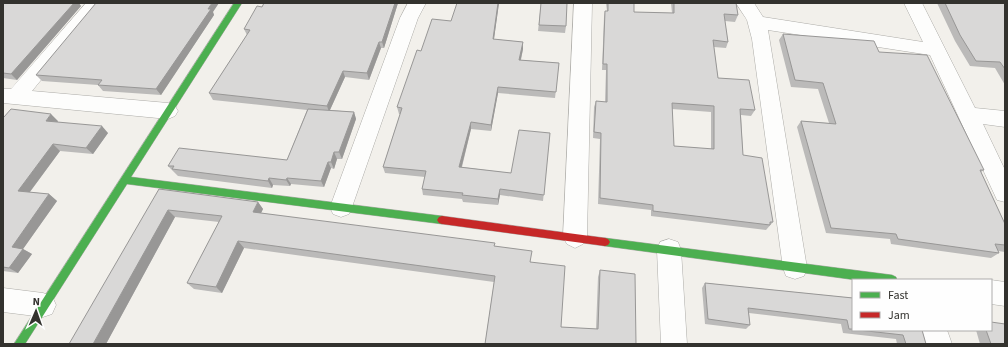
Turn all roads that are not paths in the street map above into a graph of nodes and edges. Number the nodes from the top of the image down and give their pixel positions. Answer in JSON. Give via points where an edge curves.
{"nodes":[{"id":1,"x":95,"y":3,"type":"edge"},
{"id":2,"x":238,"y":3,"type":"edge"},
{"id":3,"x":417,"y":3,"type":"edge"},
{"id":4,"x":583,"y":3,"type":"edge"},
{"id":5,"x":745,"y":3,"type":"edge"},
{"id":6,"x":913,"y":3,"type":"edge"},
{"id":7,"x":756,"y":22,"type":"junction"},
{"id":8,"x":937,"y":50,"type":"junction"},
{"id":9,"x":10,"y":96,"type":"edge"},
{"id":10,"x":168,"y":111,"type":"junction"},
{"id":11,"x":969,"y":115,"type":"junction"},
{"id":12,"x":1005,"y":119,"type":"edge"},
{"id":13,"x":124,"y":180,"type":"junction"},
{"id":14,"x":1005,"y":193,"type":"edge"},
{"id":15,"x":341,"y":207,"type":"junction"},
{"id":16,"x":575,"y":237,"type":"junction"},
{"id":17,"x":669,"y":250,"type":"junction"},
{"id":18,"x":795,"y":268,"type":"junction"},
{"id":19,"x":884,"y":279,"type":"edge"},
{"id":20,"x":992,"y":292,"type":"edge"},
{"id":21,"x":1005,"y":294,"type":"edge"},
{"id":22,"x":3,"y":300,"type":"edge"},
{"id":23,"x":43,"y":305,"type":"junction"},
{"id":24,"x":934,"y":331,"type":"edge"},
{"id":25,"x":19,"y":344,"type":"edge"},
{"id":26,"x":674,"y":344,"type":"edge"},
{"id":27,"x":939,"y":344,"type":"edge"}],
"edges":[{"from":1,"to":9,"type":"street"},
{"from":2,"to":10,"type":"street"},
{"from":3,"to":15,"type":"street","via":[[404,32]]},
{"from":4,"to":16,"type":"street"},
{"from":5,"to":7,"type":"street","via":[[752,10]]},
{"from":6,"to":8,"type":"street"},
{"from":7,"to":8,"type":"street"},
{"from":7,"to":18,"type":"street","via":[[763,52]]},
{"from":8,"to":11,"type":"street"},
{"from":9,"to":10,"type":"street"},
{"from":10,"to":13,"type":"street"},
{"from":11,"to":12,"type":"street"},
{"from":11,"to":14,"type":"street"},
{"from":13,"to":15,"type":"street"},
{"from":13,"to":23,"type":"street"},
{"from":15,"to":16,"type":"street"},
{"from":16,"to":17,"type":"street"},
{"from":17,"to":18,"type":"street"},
{"from":17,"to":26,"type":"street"},
{"from":18,"to":19,"type":"street"},
{"from":20,"to":21,"type":"street"},
{"from":22,"to":23,"type":"street"},
{"from":23,"to":25,"type":"street"},
{"from":24,"to":27,"type":"street"}]}
